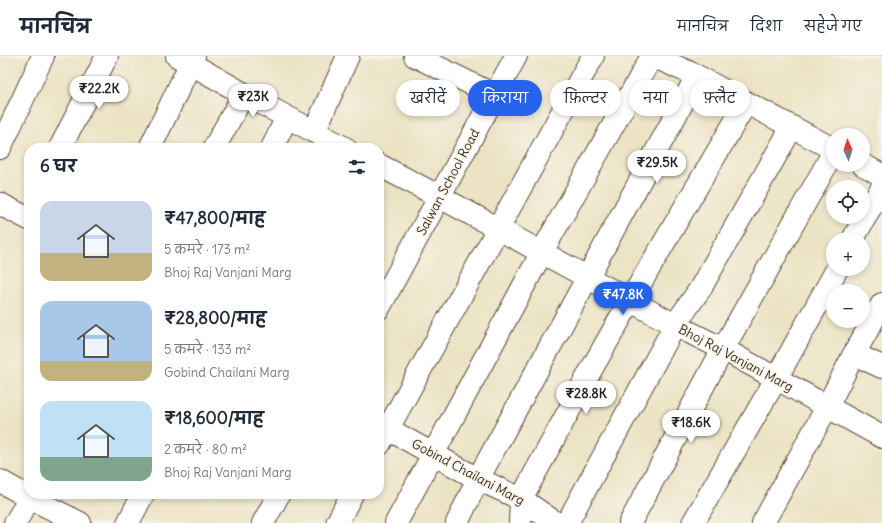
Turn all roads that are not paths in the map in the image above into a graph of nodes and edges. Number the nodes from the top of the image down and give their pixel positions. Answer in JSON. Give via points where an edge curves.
{"nodes":[{"id":1,"x":43,"y":56,"type":"edge"},
{"id":2,"x":107,"y":56,"type":"edge"},
{"id":3,"x":348,"y":56,"type":"edge"},
{"id":4,"x":415,"y":56,"type":"edge"},
{"id":5,"x":516,"y":56,"type":"edge"},
{"id":6,"x":593,"y":56,"type":"edge"},
{"id":7,"x":652,"y":56,"type":"edge"},
{"id":8,"x":187,"y":58,"type":"edge"},
{"id":9,"x":697,"y":76,"type":"junction"},
{"id":10,"x":502,"y":80,"type":"edge"},
{"id":11,"x":704,"y":80,"type":"edge"},
{"id":12,"x":468,"y":82,"type":"edge"},
{"id":13,"x":244,"y":94,"type":"junction"},
{"id":14,"x":750,"y":105,"type":"edge"},
{"id":15,"x":483,"y":116,"type":"edge"},
{"id":16,"x":738,"y":116,"type":"edge"},
{"id":17,"x":287,"y":117,"type":"junction"},
{"id":18,"x":792,"y":127,"type":"junction"},
{"id":19,"x":314,"y":132,"type":"junction"},
{"id":20,"x":63,"y":143,"type":"edge"},
{"id":21,"x":152,"y":143,"type":"edge"},
{"id":22,"x":217,"y":143,"type":"edge"},
{"id":23,"x":274,"y":143,"type":"edge"},
{"id":24,"x":335,"y":143,"type":"edge"},
{"id":25,"x":826,"y":145,"type":"edge"},
{"id":26,"x":0,"y":148,"type":"edge"},
{"id":27,"x":826,"y":166,"type":"edge"},
{"id":28,"x":384,"y":168,"type":"edge"},
{"id":29,"x":870,"y":169,"type":"edge"},
{"id":30,"x":882,"y":175,"type":"edge"},
{"id":31,"x":882,"y":187,"type":"edge"},
{"id":32,"x":440,"y":197,"type":"junction"},
{"id":33,"x":0,"y":204,"type":"edge"},
{"id":34,"x":24,"y":213,"type":"edge"},
{"id":35,"x":498,"y":228,"type":"junction"},
{"id":36,"x":857,"y":232,"type":"edge"},
{"id":37,"x":542,"y":252,"type":"junction"},
{"id":38,"x":833,"y":276,"type":"edge"},
{"id":39,"x":588,"y":277,"type":"junction"},
{"id":40,"x":384,"y":299,"type":"edge"},
{"id":41,"x":630,"y":301,"type":"junction"},
{"id":42,"x":881,"y":309,"type":"edge"},
{"id":43,"x":675,"y":325,"type":"junction"},
{"id":44,"x":723,"y":350,"type":"junction"},
{"id":45,"x":854,"y":354,"type":"junction"},
{"id":46,"x":882,"y":368,"type":"edge"},
{"id":47,"x":776,"y":379,"type":"junction"},
{"id":48,"x":827,"y":407,"type":"junction"},
{"id":49,"x":384,"y":429,"type":"edge"},
{"id":50,"x":384,"y":434,"type":"edge"},
{"id":51,"x":882,"y":437,"type":"edge"},
{"id":52,"x":434,"y":455,"type":"junction"},
{"id":53,"x":478,"y":479,"type":"junction"},
{"id":54,"x":0,"y":481,"type":"edge"},
{"id":55,"x":24,"y":493,"type":"edge"},
{"id":56,"x":29,"y":499,"type":"edge"},
{"id":57,"x":36,"y":499,"type":"edge"},
{"id":58,"x":140,"y":499,"type":"edge"},
{"id":59,"x":276,"y":499,"type":"edge"},
{"id":60,"x":349,"y":499,"type":"edge"},
{"id":61,"x":522,"y":500,"type":"junction"},
{"id":62,"x":15,"y":523,"type":"edge"},
{"id":63,"x":80,"y":523,"type":"edge"},
{"id":64,"x":128,"y":523,"type":"edge"},
{"id":65,"x":263,"y":523,"type":"edge"},
{"id":66,"x":337,"y":523,"type":"edge"},
{"id":67,"x":396,"y":523,"type":"edge"},
{"id":68,"x":457,"y":523,"type":"edge"},
{"id":69,"x":520,"y":523,"type":"edge"},
{"id":70,"x":556,"y":523,"type":"edge"},
{"id":71,"x":567,"y":523,"type":"edge"},
{"id":72,"x":630,"y":523,"type":"edge"},
{"id":73,"x":693,"y":523,"type":"edge"},
{"id":74,"x":763,"y":523,"type":"edge"}],
"edges":[{"from":1,"to":26,"type":"street"},
{"from":2,"to":20,"type":"street"},
{"from":3,"to":19,"type":"street"},
{"from":4,"to":12,"type":"street"},
{"from":5,"to":10,"type":"street","name":"Salwan School Road"},
{"from":6,"to":35,"type":"street"},
{"from":7,"to":9,"type":"street"},
{"from":7,"to":37,"type":"street"},
{"from":8,"to":13,"type":"street"},
{"from":8,"to":21,"type":"street"},
{"from":9,"to":11,"type":"street"},
{"from":9,"to":39,"type":"street"},
{"from":13,"to":17,"type":"street"},
{"from":13,"to":22,"type":"street"},
{"from":14,"to":18,"type":"street"},
{"from":15,"to":32,"type":"street","name":"Salwan School Road"},
{"from":16,"to":41,"type":"street"},
{"from":17,"to":19,"type":"street"},
{"from":17,"to":23,"type":"street"},
{"from":18,"to":25,"type":"street"},
{"from":18,"to":43,"type":"street","via":[[700,289]]},
{"from":19,"to":24,"type":"street"},
{"from":27,"to":44,"type":"street"},
{"from":28,"to":32,"type":"street","name":"Bhoj Raj Vanjani Marg"},
{"from":29,"to":30,"type":"street"},
{"from":31,"to":36,"type":"street"},
{"from":32,"to":35,"type":"street","name":"Bhoj Raj Vanjani Marg"},
{"from":32,"to":40,"type":"street","name":"Salwan School Road"},
{"from":33,"to":34,"type":"street"},
{"from":35,"to":37,"type":"street","name":"Bhoj Raj Vanjani Marg"},
{"from":35,"to":49,"type":"street"},
{"from":37,"to":39,"type":"street","name":"Bhoj Raj Vanjani Marg"},
{"from":37,"to":52,"type":"street"},
{"from":38,"to":47,"type":"street"},
{"from":39,"to":41,"type":"street","name":"Bhoj Raj Vanjani Marg"},
{"from":39,"to":53,"type":"street"},
{"from":41,"to":43,"type":"street","name":"Bhoj Raj Vanjani Marg"},
{"from":41,"to":61,"type":"street"},
{"from":42,"to":45,"type":"street"},
{"from":43,"to":44,"type":"street","name":"Bhoj Raj Vanjani Marg"},
{"from":43,"to":71,"type":"street"},
{"from":44,"to":47,"type":"street","name":"Bhoj Raj Vanjani Marg"},
{"from":44,"to":72,"type":"street"},
{"from":45,"to":46,"type":"street"},
{"from":45,"to":48,"type":"street"},
{"from":47,"to":48,"type":"street","name":"Bhoj Raj Vanjani Marg"},
{"from":47,"to":73,"type":"street"},
{"from":48,"to":51,"type":"street","name":"Bhoj Raj Vanjani Marg"},
{"from":48,"to":74,"type":"street"},
{"from":50,"to":52,"type":"street","name":"Gobind Chailani Marg"},
{"from":52,"to":53,"type":"street","name":"Gobind Chailani Marg"},
{"from":52,"to":67,"type":"street"},
{"from":53,"to":61,"type":"street","name":"Gobind Chailani Marg"},
{"from":53,"to":68,"type":"street"},
{"from":54,"to":55,"type":"street"},
{"from":56,"to":62,"type":"street"},
{"from":57,"to":63,"type":"street"},
{"from":58,"to":64,"type":"street"},
{"from":59,"to":65,"type":"street"},
{"from":60,"to":66,"type":"street"},
{"from":61,"to":69,"type":"street"},
{"from":61,"to":70,"type":"street","name":"Gobind Chailani Marg"}]}
